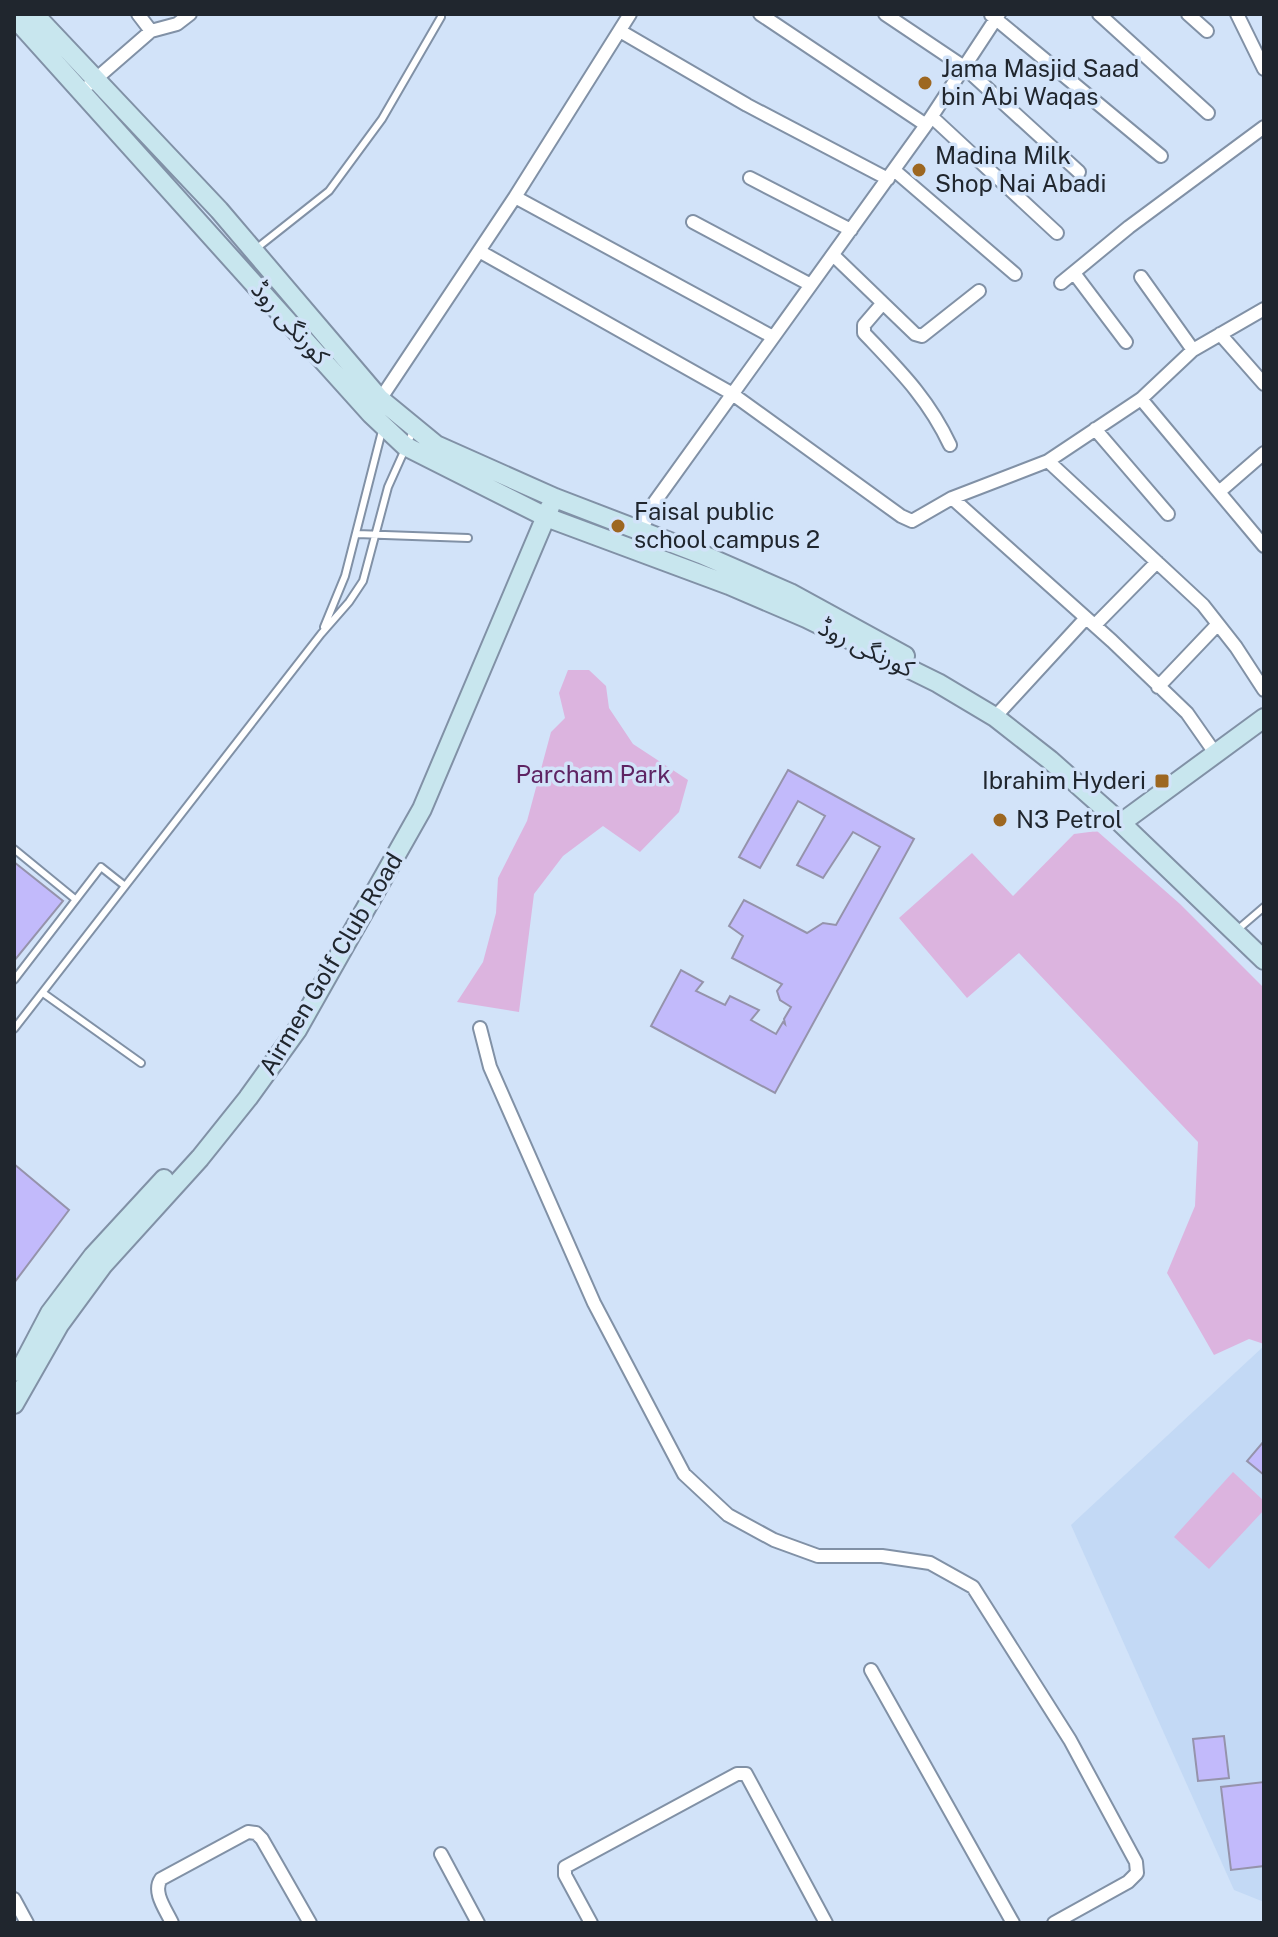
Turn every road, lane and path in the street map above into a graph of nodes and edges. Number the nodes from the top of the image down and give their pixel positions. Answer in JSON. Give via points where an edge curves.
{"nodes":[{"id":1,"x":34,"y":14,"type":"edge"},
{"id":2,"x":138,"y":14,"type":"edge"},
{"id":3,"x":190,"y":14,"type":"edge"},
{"id":4,"x":630,"y":14,"type":"edge"},
{"id":5,"x":760,"y":14,"type":"edge"},
{"id":6,"x":885,"y":14,"type":"edge"},
{"id":7,"x":1099,"y":14,"type":"edge"},
{"id":8,"x":1188,"y":14,"type":"edge"},
{"id":9,"x":1237,"y":14,"type":"edge"},
{"id":10,"x":995,"y":15,"type":"edge"},
{"id":11,"x":14,"y":17,"type":"edge"},
{"id":12,"x":441,"y":17,"type":"dead end"},
{"id":13,"x":151,"y":31,"type":"junction"},
{"id":14,"x":620,"y":31,"type":"junction"},
{"id":15,"x":1207,"y":31,"type":"dead end"},
{"id":16,"x":964,"y":67,"type":"junction"},
{"id":17,"x":1264,"y":69,"type":"edge"},
{"id":18,"x":97,"y":78,"type":"junction"},
{"id":19,"x":82,"y":91,"type":"junction"},
{"id":20,"x":1208,"y":113,"type":"dead end"},
{"id":21,"x":929,"y":121,"type":"junction"},
{"id":22,"x":1264,"y":127,"type":"edge"},
{"id":23,"x":1161,"y":156,"type":"dead end"},
{"id":24,"x":1079,"y":172,"type":"dead end"},
{"id":25,"x":891,"y":174,"type":"junction"},
{"id":26,"x":750,"y":178,"type":"dead end"},
{"id":27,"x":515,"y":197,"type":"junction"},
{"id":28,"x":693,"y":222,"type":"dead end"},
{"id":29,"x":851,"y":230,"type":"junction"},
{"id":30,"x":1057,"y":233,"type":"dead end"},
{"id":31,"x":254,"y":250,"type":"junction"},
{"id":32,"x":479,"y":251,"type":"junction"},
{"id":33,"x":833,"y":255,"type":"junction"},
{"id":34,"x":1074,"y":273,"type":"junction"},
{"id":35,"x":1015,"y":274,"type":"dead end"},
{"id":36,"x":1141,"y":277,"type":"dead end"},
{"id":37,"x":1061,"y":283,"type":"dead end"},
{"id":38,"x":811,"y":285,"type":"junction"},
{"id":39,"x":979,"y":291,"type":"dead end"},
{"id":40,"x":882,"y":304,"type":"junction"},
{"id":41,"x":1264,"y":309,"type":"edge"},
{"id":42,"x":1220,"y":334,"type":"junction"},
{"id":43,"x":773,"y":337,"type":"junction"},
{"id":44,"x":1126,"y":342,"type":"dead end"},
{"id":45,"x":1193,"y":350,"type":"junction"},
{"id":46,"x":1264,"y":384,"type":"edge"},
{"id":47,"x":731,"y":393,"type":"junction"},
{"id":48,"x":1141,"y":399,"type":"junction"},
{"id":49,"x":381,"y":412,"type":"junction"},
{"id":50,"x":415,"y":428,"type":"junction"},
{"id":51,"x":1095,"y":429,"type":"junction"},
{"id":52,"x":950,"y":445,"type":"dead end"},
{"id":53,"x":405,"y":446,"type":"junction"},
{"id":54,"x":1263,"y":457,"type":"edge"},
{"id":55,"x":1048,"y":461,"type":"junction"},
{"id":56,"x":1219,"y":492,"type":"junction"},
{"id":57,"x":551,"y":496,"type":"junction"},
{"id":58,"x":952,"y":498,"type":"junction"},
{"id":59,"x":1168,"y":514,"type":"dead end"},
{"id":60,"x":541,"y":515,"type":"junction"},
{"id":61,"x":641,"y":531,"type":"junction"},
{"id":62,"x":357,"y":534,"type":"junction"},
{"id":63,"x":375,"y":537,"type":"junction"},
{"id":64,"x":468,"y":538,"type":"dead end"},
{"id":65,"x":1264,"y":546,"type":"edge"},
{"id":66,"x":1157,"y":562,"type":"junction"},
{"id":67,"x":1090,"y":622,"type":"junction"},
{"id":68,"x":1218,"y":624,"type":"junction"},
{"id":69,"x":321,"y":634,"type":"junction"},
{"id":70,"x":938,"y":683,"type":"junction"},
{"id":71,"x":1158,"y":687,"type":"junction"},
{"id":72,"x":1264,"y":690,"type":"edge"},
{"id":73,"x":995,"y":717,"type":"junction"},
{"id":74,"x":1264,"y":718,"type":"edge"},
{"id":75,"x":1215,"y":753,"type":"junction"},
{"id":76,"x":1121,"y":823,"type":"junction"},
{"id":77,"x":14,"y":849,"type":"edge"},
{"id":78,"x":125,"y":886,"type":"junction"},
{"id":79,"x":75,"y":899,"type":"junction"},
{"id":80,"x":1264,"y":907,"type":"edge"},
{"id":81,"x":1236,"y":931,"type":"junction"},
{"id":82,"x":1264,"y":960,"type":"edge"},
{"id":83,"x":14,"y":980,"type":"edge"},
{"id":84,"x":43,"y":993,"type":"junction"},
{"id":85,"x":480,"y":1028,"type":"dead end"},
{"id":86,"x":14,"y":1029,"type":"edge"},
{"id":87,"x":141,"y":1063,"type":"dead end"},
{"id":88,"x":14,"y":1381,"type":"edge"},
{"id":89,"x":14,"y":1404,"type":"edge"},
{"id":90,"x":871,"y":1670,"type":"dead end"},
{"id":91,"x":441,"y":1854,"type":"dead end"},
{"id":92,"x":14,"y":1899,"type":"edge"},
{"id":93,"x":27,"y":1923,"type":"edge"},
{"id":94,"x":172,"y":1923,"type":"edge"},
{"id":95,"x":310,"y":1923,"type":"edge"},
{"id":96,"x":478,"y":1923,"type":"edge"},
{"id":97,"x":591,"y":1923,"type":"edge"},
{"id":98,"x":826,"y":1923,"type":"edge"},
{"id":99,"x":1013,"y":1923,"type":"edge"},
{"id":100,"x":1054,"y":1923,"type":"edge"}],
"edges":[{"from":1,"to":18,"type":"main road","name":"کورنگی روڈ"},
{"from":2,"to":13,"type":"street"},
{"from":3,"to":13,"type":"street"},
{"from":4,"to":14,"type":"street"},
{"from":5,"to":21,"type":"street"},
{"from":6,"to":16,"type":"street"},
{"from":7,"to":20,"type":"street"},
{"from":8,"to":15,"type":"street"},
{"from":9,"to":17,"type":"street"},
{"from":10,"to":16,"type":"street"},
{"from":10,"to":23,"type":"street"},
{"from":11,"to":19,"type":"main road","name":"کورنگی روڈ"},
{"from":12,"to":31,"type":"lane","via":[[382,119],[329,191]]},
{"from":13,"to":18,"type":"street"},
{"from":14,"to":25,"type":"street","via":[[747,105]]},
{"from":14,"to":27,"type":"street"},
{"from":16,"to":21,"type":"street"},
{"from":16,"to":24,"type":"street"},
{"from":18,"to":19,"type":"street"},
{"from":18,"to":31,"type":"main road","name":"کورنگی روڈ"},
{"from":19,"to":49,"type":"main road","name":"کورنگی روڈ"},
{"from":21,"to":25,"type":"street"},
{"from":21,"to":30,"type":"street"},
{"from":22,"to":34,"type":"street"},
{"from":25,"to":29,"type":"street"},
{"from":25,"to":35,"type":"street"},
{"from":26,"to":29,"type":"street"},
{"from":27,"to":32,"type":"street"},
{"from":27,"to":43,"type":"street"},
{"from":28,"to":38,"type":"street"},
{"from":29,"to":33,"type":"street"},
{"from":31,"to":49,"type":"main road","name":"کورنگی روڈ"},
{"from":32,"to":47,"type":"street"},
{"from":32,"to":49,"type":"street"},
{"from":33,"to":38,"type":"street"},
{"from":33,"to":40,"type":"street"},
{"from":34,"to":37,"type":"street"},
{"from":34,"to":44,"type":"street"},
{"from":36,"to":45,"type":"street"},
{"from":38,"to":43,"type":"street"},
{"from":39,"to":40,"type":"street","via":[[922,336]]},
{"from":40,"to":52,"type":"street","via":[[864,325],[864,333],[917,389]]},
{"from":41,"to":42,"type":"street"},
{"from":42,"to":45,"type":"street"},
{"from":42,"to":46,"type":"street"},
{"from":43,"to":47,"type":"street"},
{"from":45,"to":48,"type":"street"},
{"from":47,"to":58,"type":"street","via":[[907,520]]},
{"from":47,"to":61,"type":"street","via":[[654,503]]},
{"from":48,"to":51,"type":"street"},
{"from":48,"to":56,"type":"street"},
{"from":49,"to":50,"type":"main road","name":"کورنگی روڈ"},
{"from":49,"to":53,"type":"main road","name":"کورنگی روڈ"},
{"from":49,"to":62,"type":"lane"},
{"from":50,"to":53,"type":"lane"},
{"from":50,"to":57,"type":"main road","name":"کورنگی روڈ","via":[[436,445]]},
{"from":51,"to":55,"type":"street"},
{"from":51,"to":59,"type":"street"},
{"from":53,"to":60,"type":"main road","name":"کورنگی روڈ"},
{"from":53,"to":63,"type":"lane"},
{"from":54,"to":56,"type":"street"},
{"from":55,"to":58,"type":"street"},
{"from":55,"to":66,"type":"street"},
{"from":56,"to":65,"type":"street"},
{"from":57,"to":60,"type":"main road"},
{"from":57,"to":61,"type":"main road","name":"کورنگی روڈ"},
{"from":58,"to":67,"type":"street"},
{"from":60,"to":70,"type":"main road","name":"کورنگی روڈ","via":[[806,618]]},
{"from":60,"to":88,"type":"main road","name":"Airmen Golf Club Road","via":[[413,802],[287,1023],[193,1149],[93,1256],[50,1313]]},
{"from":60,"to":89,"type":"main road","name":"Airmen Golf Club Road","via":[[422,809],[297,1030],[200,1158],[103,1265],[59,1325]]},
{"from":61,"to":70,"type":"main road","name":"کورنگی روڈ","via":[[790,593],[900,652]]},
{"from":62,"to":63,"type":"lane"},
{"from":62,"to":69,"type":"lane"},
{"from":63,"to":64,"type":"lane"},
{"from":63,"to":69,"type":"lane","via":[[363,581]]},
{"from":66,"to":67,"type":"street"},
{"from":66,"to":68,"type":"street"},
{"from":67,"to":71,"type":"street"},
{"from":67,"to":73,"type":"street"},
{"from":68,"to":71,"type":"street"},
{"from":68,"to":72,"type":"street"},
{"from":69,"to":78,"type":"lane"},
{"from":70,"to":73,"type":"main road"},
{"from":71,"to":75,"type":"street","via":[[1187,713]]},
{"from":73,"to":76,"type":"main road"},
{"from":74,"to":75,"type":"main road"},
{"from":75,"to":76,"type":"main road"},
{"from":76,"to":81,"type":"main road"},
{"from":77,"to":79,"type":"lane"},
{"from":78,"to":79,"type":"lane","via":[[101,867]]},
{"from":78,"to":84,"type":"lane"},
{"from":79,"to":83,"type":"lane"},
{"from":80,"to":81,"type":"lane"},
{"from":81,"to":82,"type":"main road"},
{"from":84,"to":86,"type":"lane"},
{"from":84,"to":87,"type":"lane"},
{"from":85,"to":100,"type":"street","via":[[496,1081],[594,1303],[684,1474],[728,1515],[774,1540],[818,1556],[930,1563],[973,1587],[1070,1740],[1136,1862],[1137,1873],[1128,1882]]},
{"from":90,"to":99,"type":"street"},
{"from":91,"to":96,"type":"street"},
{"from":92,"to":93,"type":"street"},
{"from":94,"to":95,"type":"street","via":[[158,1891],[161,1879],[248,1832],[262,1839]]},
{"from":97,"to":98,"type":"street","via":[[565,1867],[737,1774],[746,1774]]}]}
